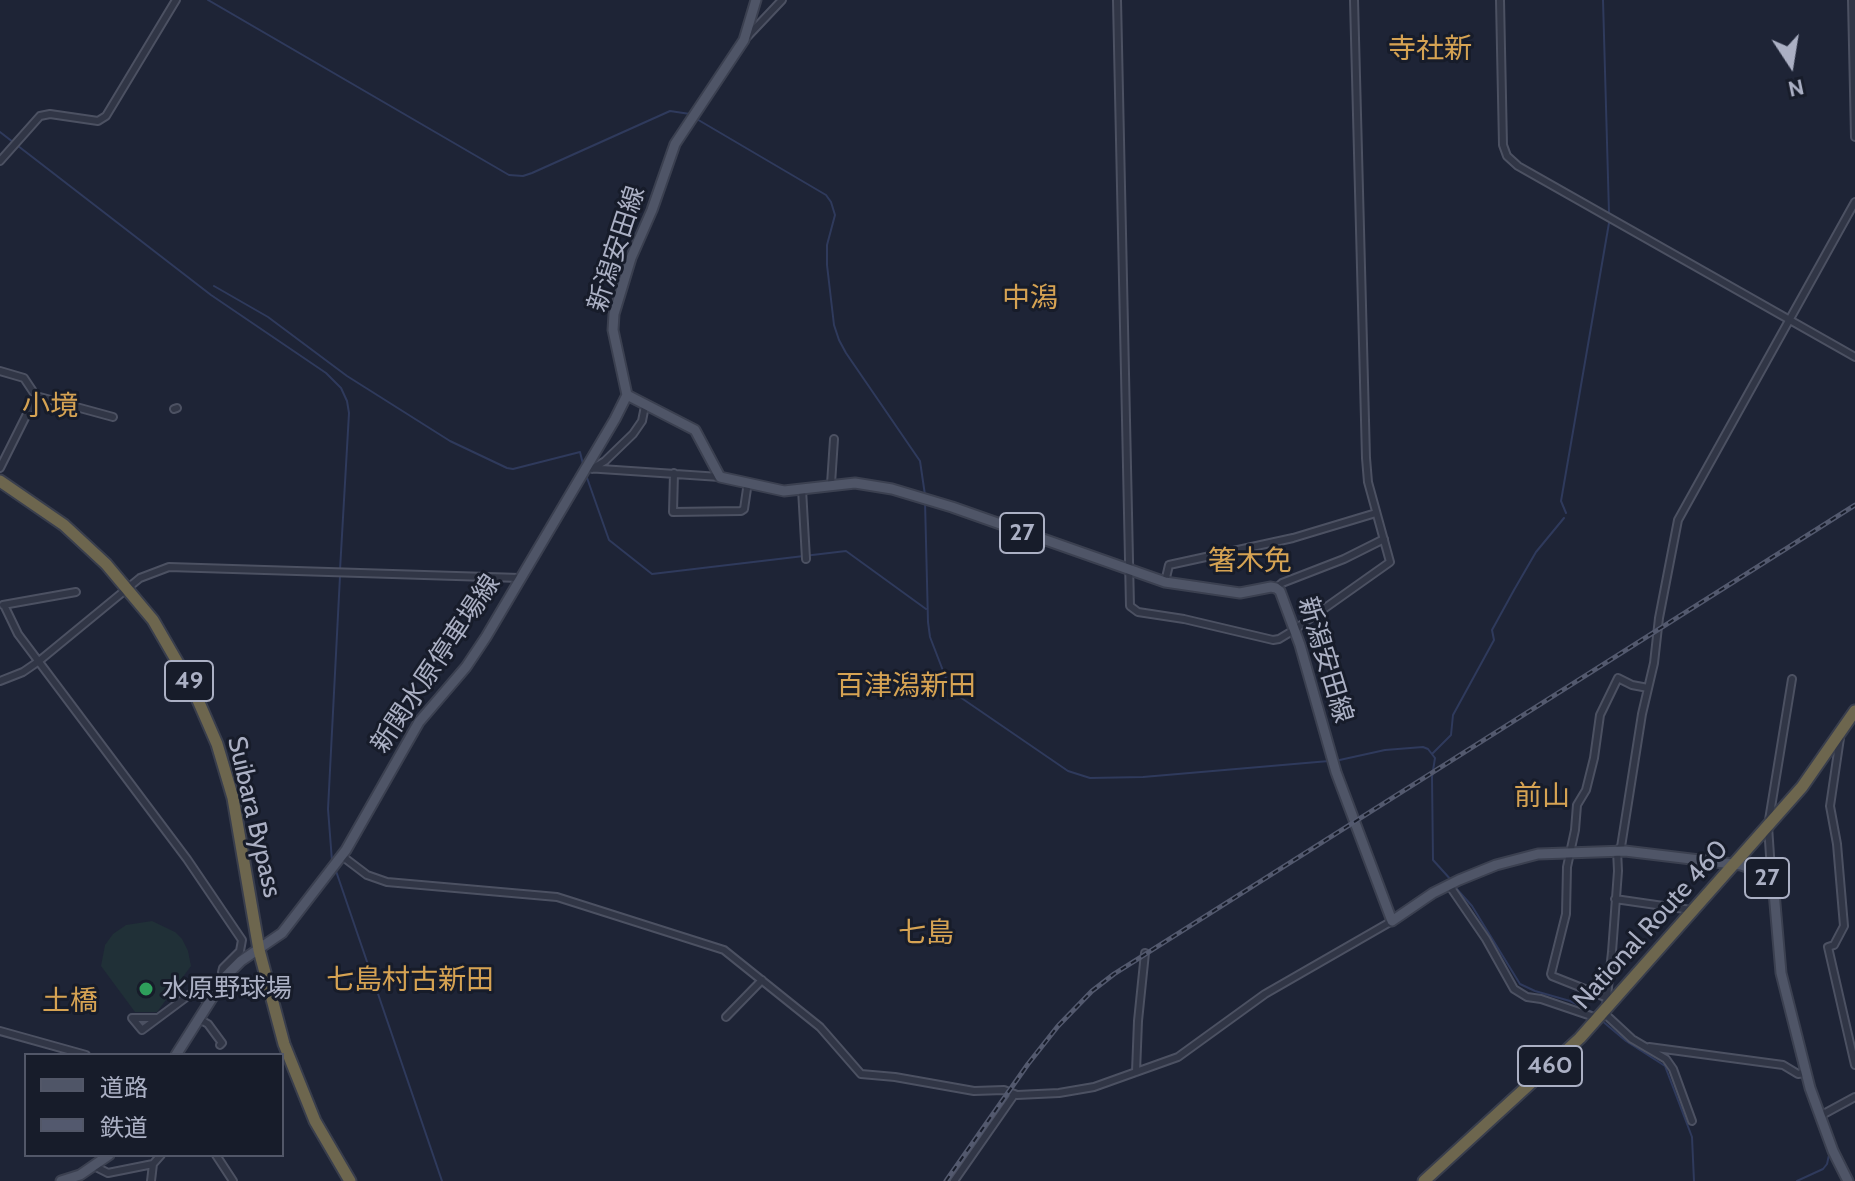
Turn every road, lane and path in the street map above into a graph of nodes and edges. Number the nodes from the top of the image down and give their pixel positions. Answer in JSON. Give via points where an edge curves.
{"nodes":[{"id":1,"x":176,"y":0,"type":"edge"},
{"id":2,"x":756,"y":0,"type":"edge"},
{"id":3,"x":782,"y":0,"type":"edge"},
{"id":4,"x":1117,"y":0,"type":"edge"},
{"id":5,"x":1354,"y":0,"type":"edge"},
{"id":6,"x":1500,"y":0,"type":"edge"},
{"id":7,"x":1852,"y":0,"type":"edge"},
{"id":8,"x":744,"y":40,"type":"junction"},
{"id":9,"x":1855,"y":137,"type":"edge"},
{"id":10,"x":0,"y":161,"type":"edge"},
{"id":11,"x":1855,"y":202,"type":"edge"},
{"id":12,"x":1790,"y":321,"type":"junction"},
{"id":13,"x":1855,"y":357,"type":"edge"},
{"id":14,"x":1,"y":370,"type":"edge"},
{"id":15,"x":627,"y":395,"type":"junction"},
{"id":16,"x":36,"y":396,"type":"junction"},
{"id":17,"x":645,"y":406,"type":"junction"},
{"id":18,"x":113,"y":417,"type":"dead end"},
{"id":19,"x":834,"y":439,"type":"dead end"},
{"id":20,"x":0,"y":468,"type":"edge"},
{"id":21,"x":589,"y":469,"type":"junction"},
{"id":22,"x":674,"y":473,"type":"junction"},
{"id":23,"x":720,"y":477,"type":"junction"},
{"id":24,"x":0,"y":481,"type":"edge"},
{"id":25,"x":748,"y":482,"type":"junction"},
{"id":26,"x":831,"y":484,"type":"junction"},
{"id":27,"x":802,"y":489,"type":"junction"},
{"id":28,"x":1376,"y":513,"type":"junction"},
{"id":29,"x":1384,"y":539,"type":"junction"},
{"id":30,"x":806,"y":557,"type":"dead end"},
{"id":31,"x":1129,"y":571,"type":"junction"},
{"id":32,"x":520,"y":578,"type":"junction"},
{"id":33,"x":1165,"y":582,"type":"junction"},
{"id":34,"x":126,"y":588,"type":"junction"},
{"id":35,"x":1276,"y":588,"type":"junction"},
{"id":36,"x":76,"y":592,"type":"dead end"},
{"id":37,"x":2,"y":605,"type":"edge"},
{"id":38,"x":1294,"y":630,"type":"junction"},
{"id":39,"x":39,"y":661,"type":"junction"},
{"id":40,"x":1792,"y":679,"type":"dead end"},
{"id":41,"x":0,"y":681,"type":"edge"},
{"id":42,"x":1648,"y":688,"type":"junction"},
{"id":43,"x":1855,"y":711,"type":"edge"},
{"id":44,"x":1840,"y":733,"type":"junction"},
{"id":45,"x":1768,"y":826,"type":"junction"},
{"id":46,"x":1617,"y":850,"type":"junction"},
{"id":47,"x":1571,"y":852,"type":"junction"},
{"id":48,"x":340,"y":858,"type":"junction"},
{"id":49,"x":1732,"y":865,"type":"junction"},
{"id":50,"x":1449,"y":885,"type":"junction"},
{"id":51,"x":1772,"y":886,"type":"junction"},
{"id":52,"x":1615,"y":899,"type":"junction"},
{"id":53,"x":1693,"y":910,"type":"junction"},
{"id":54,"x":1392,"y":921,"type":"junction"},
{"id":55,"x":259,"y":950,"type":"junction"},
{"id":56,"x":1145,"y":953,"type":"dead end"},
{"id":57,"x":226,"y":976,"type":"junction"},
{"id":58,"x":762,"y":980,"type":"junction"},
{"id":59,"x":1605,"y":997,"type":"junction"},
{"id":60,"x":208,"y":1001,"type":"junction"},
{"id":61,"x":1601,"y":1014,"type":"junction"},
{"id":62,"x":726,"y":1017,"type":"dead end"},
{"id":63,"x":158,"y":1018,"type":"dead end"},
{"id":64,"x":199,"y":1019,"type":"junction"},
{"id":65,"x":0,"y":1031,"type":"edge"},
{"id":66,"x":220,"y":1045,"type":"dead end"},
{"id":67,"x":1645,"y":1047,"type":"junction"},
{"id":68,"x":79,"y":1053,"type":"edge"},
{"id":69,"x":177,"y":1053,"type":"edge"},
{"id":70,"x":1855,"y":1065,"type":"edge"},
{"id":71,"x":1136,"y":1072,"type":"junction"},
{"id":72,"x":1805,"y":1073,"type":"junction"},
{"id":73,"x":1014,"y":1095,"type":"junction"},
{"id":74,"x":1855,"y":1097,"type":"edge"},
{"id":75,"x":1820,"y":1116,"type":"junction"},
{"id":76,"x":1692,"y":1121,"type":"dead end"},
{"id":77,"x":106,"y":1157,"type":"edge"},
{"id":78,"x":159,"y":1157,"type":"edge"},
{"id":79,"x":217,"y":1157,"type":"edge"},
{"id":80,"x":153,"y":1164,"type":"junction"},
{"id":81,"x":94,"y":1166,"type":"junction"},
{"id":82,"x":61,"y":1181,"type":"edge"},
{"id":83,"x":151,"y":1181,"type":"edge"},
{"id":84,"x":233,"y":1181,"type":"edge"},
{"id":85,"x":350,"y":1181,"type":"edge"},
{"id":86,"x":954,"y":1181,"type":"edge"},
{"id":87,"x":1424,"y":1181,"type":"edge"},
{"id":88,"x":1848,"y":1181,"type":"edge"}],
"edges":[{"from":1,"to":10,"type":"street","via":[[106,116],[98,121],[45,114]]},
{"from":2,"to":8,"type":"main road","name":"新潟安田線"},
{"from":3,"to":8,"type":"street"},
{"from":4,"to":31,"type":"street"},
{"from":5,"to":28,"type":"street","via":[[1366,458]]},
{"from":6,"to":12,"type":"street","via":[[1507,156]]},
{"from":7,"to":9,"type":"street"},
{"from":8,"to":15,"type":"main road","name":"新潟安田線","via":[[670,156],[631,258],[614,314],[614,340]]},
{"from":11,"to":12,"type":"street"},
{"from":12,"to":13,"type":"street"},
{"from":12,"to":42,"type":"street","via":[[1678,520]]},
{"from":14,"to":16,"type":"street","via":[[24,378]]},
{"from":15,"to":17,"type":"main road"},
{"from":15,"to":21,"type":"main road","name":"新関水原停車場線"},
{"from":16,"to":18,"type":"street"},
{"from":16,"to":20,"type":"street"},
{"from":17,"to":21,"type":"street","via":[[633,434]]},
{"from":17,"to":23,"type":"main road","via":[[698,433]]},
{"from":19,"to":26,"type":"street"},
{"from":21,"to":22,"type":"street"},
{"from":21,"to":32,"type":"main road","name":"新関水原停車場線"},
{"from":22,"to":23,"type":"street"},
{"from":22,"to":25,"type":"street","via":[[673,512],[741,511]]},
{"from":23,"to":25,"type":"main road","name":"新潟安田線","number":"27"},
{"from":24,"to":34,"type":"highway","name":"Suibara Bypass","number":"49","via":[[76,536]]},
{"from":25,"to":27,"type":"main road","name":"新潟安田線","number":"27","via":[[784,491]]},
{"from":26,"to":27,"type":"main road","name":"新潟安田線","number":"27"},
{"from":26,"to":31,"type":"main road","name":"新潟安田線","number":"27","via":[[912,494]]},
{"from":27,"to":30,"type":"street"},
{"from":28,"to":29,"type":"street"},
{"from":28,"to":33,"type":"street","via":[[1293,538],[1169,565]]},
{"from":29,"to":35,"type":"street"},
{"from":29,"to":38,"type":"street","via":[[1390,562],[1386,567]]},
{"from":31,"to":33,"type":"main road","name":"新潟安田線","number":"27"},
{"from":31,"to":38,"type":"street","via":[[1134,611],[1273,640]]},
{"from":32,"to":34,"type":"street","via":[[174,567]]},
{"from":32,"to":48,"type":"main road","name":"新関水原停車場線","via":[[466,667],[419,722]]},
{"from":33,"to":35,"type":"main road","name":"新潟安田線","number":"27","via":[[1240,593]]},
{"from":34,"to":39,"type":"street"},
{"from":34,"to":55,"type":"highway","name":"Suibara Bypass","number":"49","via":[[181,664],[217,744],[240,831]]},
{"from":35,"to":38,"type":"main road","name":"新潟安田線"},
{"from":36,"to":37,"type":"street"},
{"from":37,"to":39,"type":"street"},
{"from":38,"to":54,"type":"main road","name":"新潟安田線","via":[[1332,761]]},
{"from":39,"to":41,"type":"street"},
{"from":39,"to":57,"type":"street","via":[[242,940],[240,951],[223,968]]},
{"from":40,"to":45,"type":"street"},
{"from":42,"to":46,"type":"street"},
{"from":42,"to":47,"type":"street","via":[[1618,678],[1605,704],[1586,790],[1577,805]]},
{"from":43,"to":44,"type":"highway","name":"National Route 460","number":"460"},
{"from":44,"to":45,"type":"highway","name":"National Route 460","number":"460"},
{"from":44,"to":70,"type":"street","via":[[1830,806],[1844,926],[1828,947]]},
{"from":45,"to":49,"type":"highway","name":"National Route 460","number":"460"},
{"from":45,"to":51,"type":"street"},
{"from":46,"to":47,"type":"main road","number":"27"},
{"from":46,"to":49,"type":"main road","number":"27"},
{"from":46,"to":52,"type":"street"},
{"from":47,"to":50,"type":"main road","number":"27","via":[[1518,858]]},
{"from":47,"to":59,"type":"street","via":[[1566,914],[1552,976]]},
{"from":48,"to":55,"type":"main road","name":"新関水原停車場線","via":[[292,922]]},
{"from":48,"to":58,"type":"street","via":[[387,882],[537,894],[589,906],[724,950]]},
{"from":49,"to":51,"type":"main road","number":"27","via":[[1759,871]]},
{"from":49,"to":53,"type":"highway","name":"National Route 460","number":"460"},
{"from":50,"to":54,"type":"main road","number":"27"},
{"from":50,"to":61,"type":"street","via":[[1514,989],[1527,997]]},
{"from":51,"to":72,"type":"main road","number":"27","via":[[1781,973]]},
{"from":52,"to":53,"type":"street"},
{"from":52,"to":59,"type":"street"},
{"from":53,"to":61,"type":"highway","name":"National Route 460","number":"460"},
{"from":54,"to":71,"type":"street","via":[[1265,994],[1178,1057]]},
{"from":55,"to":57,"type":"main road","name":"新関水原停車場線"},
{"from":55,"to":85,"type":"highway","name":"Suibara Bypass","number":"49","via":[[293,1070]]},
{"from":56,"to":71,"type":"street"},
{"from":57,"to":60,"type":"main road","name":"新関水原停車場線"},
{"from":58,"to":62,"type":"street"},
{"from":58,"to":73,"type":"street","via":[[820,1027],[859,1073]]},
{"from":59,"to":61,"type":"street"},
{"from":60,"to":63,"type":"street","via":[[193,992]]},
{"from":60,"to":64,"type":"main road","name":"新関水原停車場線"},
{"from":61,"to":67,"type":"street"},
{"from":61,"to":87,"type":"highway","name":"National Route 460","number":"460"},
{"from":64,"to":66,"type":"street"},
{"from":64,"to":69,"type":"main road","name":"新関水原停車場線"},
{"from":65,"to":68,"type":"street"},
{"from":67,"to":72,"type":"street","via":[[1783,1065]]},
{"from":67,"to":76,"type":"street","via":[[1673,1069]]},
{"from":71,"to":73,"type":"street","via":[[1071,1092]]},
{"from":72,"to":75,"type":"main road","number":"27"},
{"from":73,"to":86,"type":"street"},
{"from":74,"to":75,"type":"street"},
{"from":75,"to":88,"type":"main road","number":"27"},
{"from":77,"to":81,"type":"main road"},
{"from":78,"to":80,"type":"street"},
{"from":79,"to":84,"type":"street"},
{"from":80,"to":81,"type":"street","via":[[108,1173]]},
{"from":80,"to":83,"type":"street"},
{"from":81,"to":82,"type":"main road"}]}
